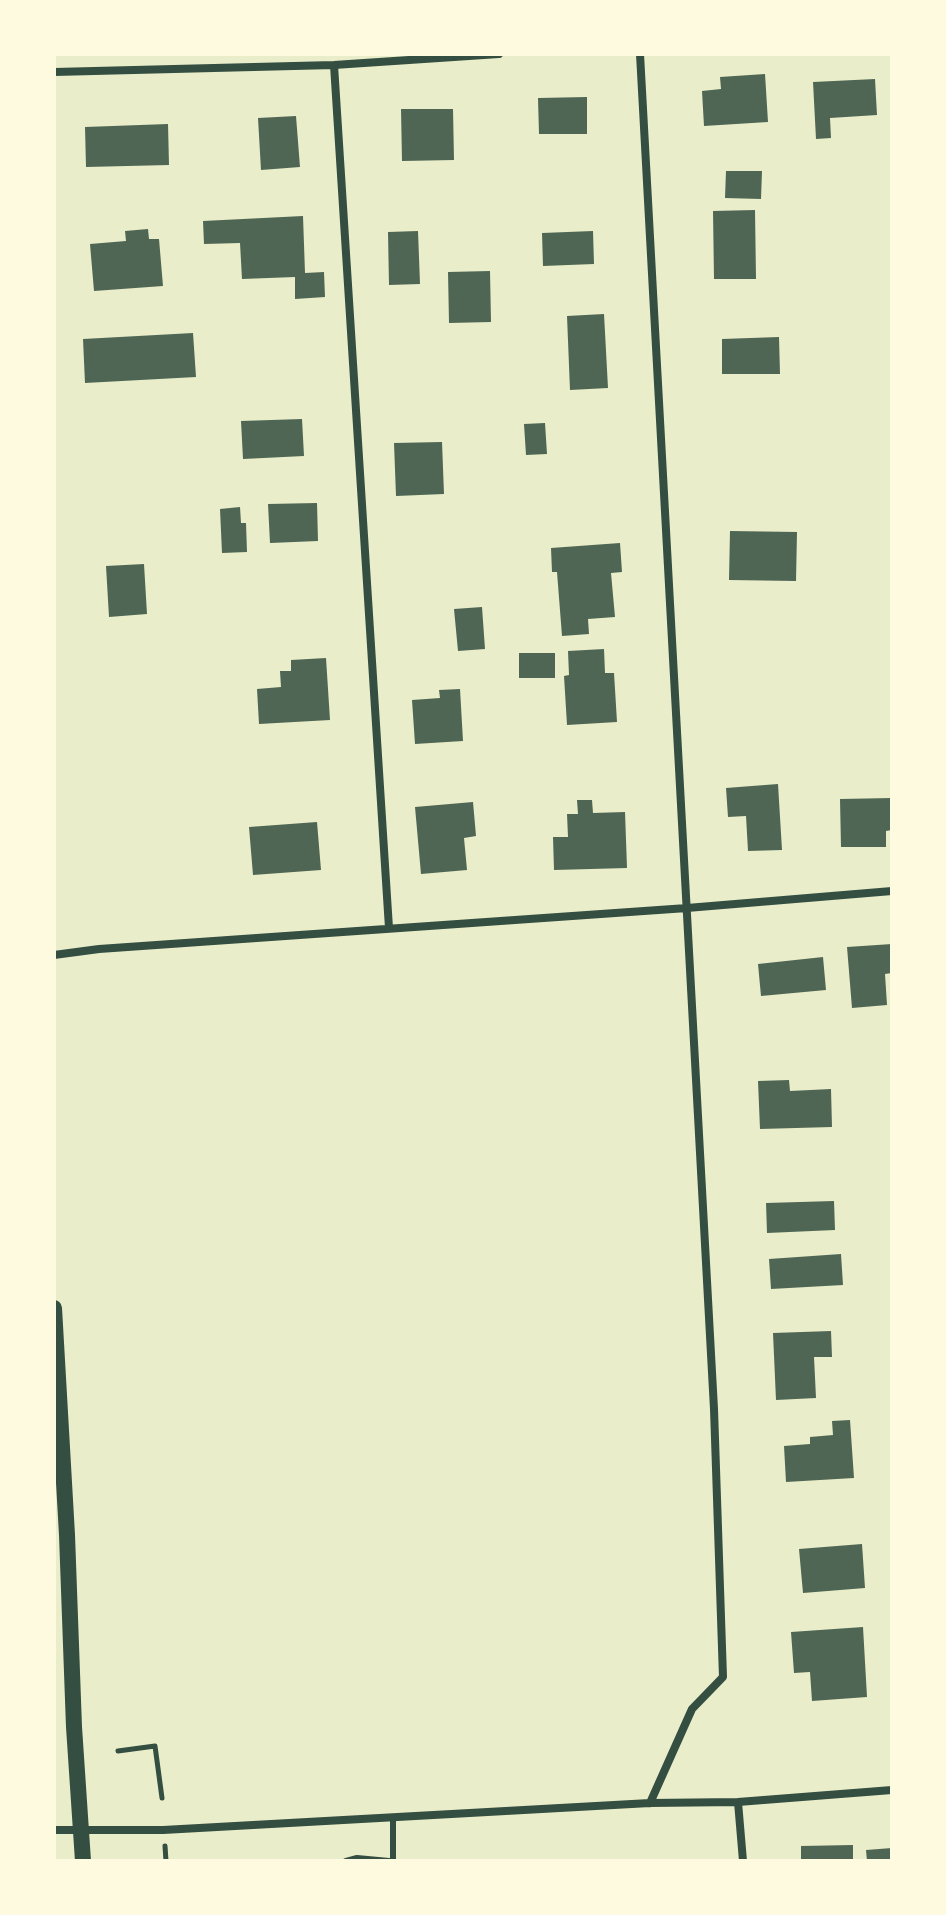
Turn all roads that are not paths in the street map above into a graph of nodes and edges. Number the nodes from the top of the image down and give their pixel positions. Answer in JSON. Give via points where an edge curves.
{"nodes":[{"id":1,"x":499,"y":54,"type":"edge"},
{"id":2,"x":640,"y":54,"type":"edge"},
{"id":3,"x":334,"y":65,"type":"junction"},
{"id":4,"x":54,"y":72,"type":"edge"},
{"id":5,"x":892,"y":891,"type":"edge"},
{"id":6,"x":687,"y":908,"type":"junction"},
{"id":7,"x":389,"y":928,"type":"junction"},
{"id":8,"x":54,"y":955,"type":"edge"},
{"id":9,"x":54,"y":1308,"type":"edge"},
{"id":10,"x":892,"y":1790,"type":"edge"},
{"id":11,"x":738,"y":1802,"type":"junction"},
{"id":12,"x":650,"y":1803,"type":"junction"},
{"id":13,"x":393,"y":1818,"type":"junction"},
{"id":14,"x":54,"y":1830,"type":"edge"},
{"id":15,"x":81,"y":1830,"type":"junction"},
{"id":16,"x":83,"y":1861,"type":"edge"},
{"id":17,"x":346,"y":1861,"type":"edge"},
{"id":18,"x":391,"y":1861,"type":"edge"},
{"id":19,"x":743,"y":1861,"type":"edge"}],
"edges":[{"from":1,"to":3,"type":"street"},
{"from":2,"to":6,"type":"street"},
{"from":3,"to":4,"type":"street"},
{"from":3,"to":7,"type":"street"},
{"from":5,"to":6,"type":"street"},
{"from":6,"to":7,"type":"street"},
{"from":6,"to":12,"type":"street","via":[[723,1677],[692,1709]]},
{"from":7,"to":8,"type":"street"},
{"from":9,"to":15,"type":"main road"},
{"from":10,"to":11,"type":"street"},
{"from":11,"to":12,"type":"street"},
{"from":11,"to":19,"type":"street"},
{"from":12,"to":13,"type":"street"},
{"from":13,"to":15,"type":"street"},
{"from":13,"to":18,"type":"lane"},
{"from":14,"to":15,"type":"street"},
{"from":15,"to":16,"type":"main road"},
{"from":17,"to":18,"type":"lane"}]}
